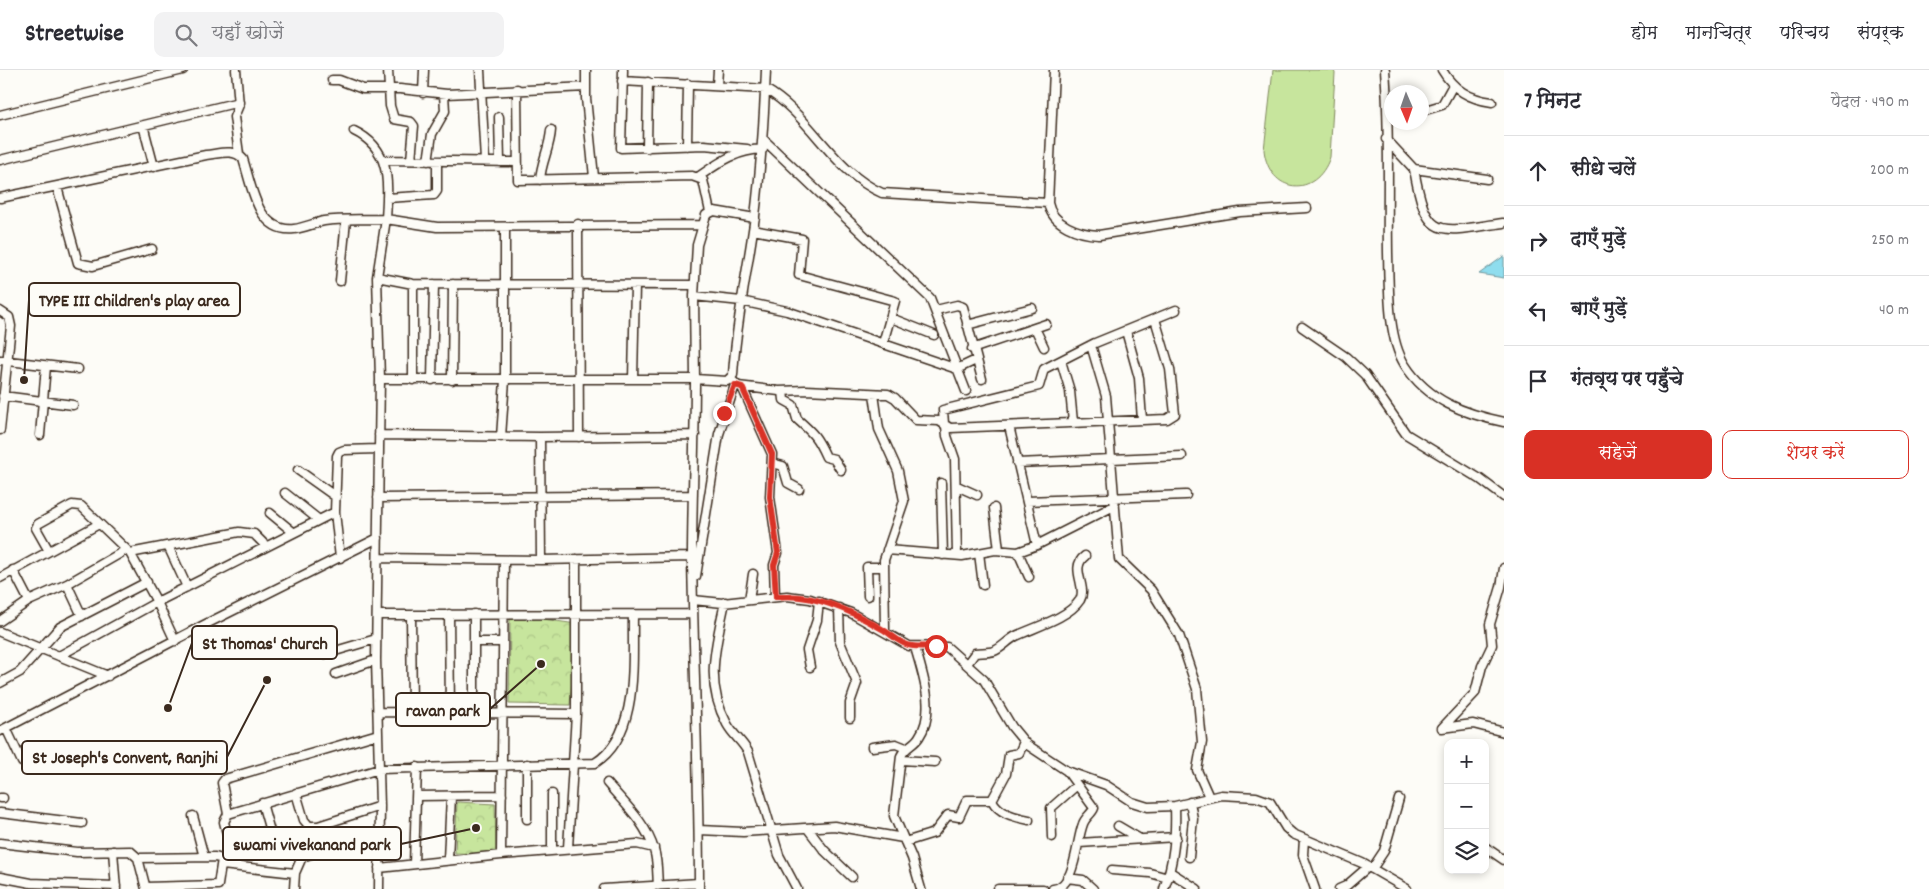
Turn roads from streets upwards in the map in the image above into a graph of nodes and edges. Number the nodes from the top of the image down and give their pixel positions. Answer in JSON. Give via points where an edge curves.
{"nodes":[{"id":1,"x":183,"y":70,"type":"edge"},
{"id":2,"x":236,"y":70,"type":"edge"},
{"id":3,"x":388,"y":70,"type":"edge"},
{"id":4,"x":424,"y":70,"type":"edge"},
{"id":5,"x":480,"y":70,"type":"edge"},
{"id":6,"x":586,"y":70,"type":"edge"},
{"id":7,"x":623,"y":70,"type":"edge"},
{"id":8,"x":718,"y":70,"type":"edge"},
{"id":9,"x":766,"y":70,"type":"edge"},
{"id":10,"x":1054,"y":70,"type":"edge"},
{"id":11,"x":1385,"y":70,"type":"edge"},
{"id":12,"x":1442,"y":70,"type":"edge"},
{"id":13,"x":332,"y":80,"type":"dead end"},
{"id":14,"x":622,"y":81,"type":"junction"},
{"id":15,"x":648,"y":82,"type":"junction"},
{"id":16,"x":688,"y":84,"type":"junction"},
{"id":17,"x":717,"y":85,"type":"junction"},
{"id":18,"x":1386,"y":85,"type":"edge"},
{"id":19,"x":1453,"y":85,"type":"junction"},
{"id":20,"x":586,"y":87,"type":"junction"},
{"id":21,"x":388,"y":89,"type":"junction"},
{"id":22,"x":765,"y":89,"type":"junction"},
{"id":23,"x":517,"y":90,"type":"junction"},
{"id":24,"x":480,"y":92,"type":"junction"},
{"id":25,"x":423,"y":93,"type":"junction"},
{"id":26,"x":444,"y":94,"type":"junction"},
{"id":27,"x":239,"y":102,"type":"junction"},
{"id":28,"x":1492,"y":102,"type":"dead end"},
{"id":29,"x":1429,"y":109,"type":"edge"},
{"id":30,"x":0,"y":116,"type":"edge"},
{"id":31,"x":500,"y":117,"type":"dead end"},
{"id":32,"x":144,"y":125,"type":"junction"},
{"id":33,"x":551,"y":130,"type":"dead end"},
{"id":34,"x":1387,"y":130,"type":"edge"},
{"id":35,"x":354,"y":131,"type":"dead end"},
{"id":36,"x":763,"y":139,"type":"junction"},
{"id":37,"x":1386,"y":139,"type":"junction"},
{"id":38,"x":688,"y":146,"type":"junction"},
{"id":39,"x":647,"y":148,"type":"junction"},
{"id":40,"x":747,"y":149,"type":"junction"},
{"id":41,"x":763,"y":149,"type":"junction"},
{"id":42,"x":239,"y":154,"type":"junction"},
{"id":43,"x":0,"y":160,"type":"edge"},
{"id":44,"x":383,"y":160,"type":"junction"},
{"id":45,"x":411,"y":160,"type":"junction"},
{"id":46,"x":428,"y":160,"type":"junction"},
{"id":47,"x":437,"y":161,"type":"junction"},
{"id":48,"x":485,"y":161,"type":"junction"},
{"id":49,"x":500,"y":162,"type":"junction"},
{"id":50,"x":516,"y":162,"type":"junction"},
{"id":51,"x":154,"y":166,"type":"junction"},
{"id":52,"x":1414,"y":170,"type":"junction"},
{"id":53,"x":594,"y":177,"type":"junction"},
{"id":54,"x":698,"y":177,"type":"junction"},
{"id":55,"x":1487,"y":179,"type":"dead end"},
{"id":56,"x":540,"y":180,"type":"junction"},
{"id":57,"x":57,"y":187,"type":"junction"},
{"id":58,"x":0,"y":198,"type":"edge"},
{"id":59,"x":387,"y":198,"type":"junction"},
{"id":60,"x":1048,"y":203,"type":"junction"},
{"id":61,"x":1307,"y":208,"type":"dead end"},
{"id":62,"x":710,"y":212,"type":"junction"},
{"id":63,"x":755,"y":218,"type":"junction"},
{"id":64,"x":386,"y":219,"type":"junction"},
{"id":65,"x":346,"y":220,"type":"junction"},
{"id":66,"x":1503,"y":223,"type":"edge"},
{"id":67,"x":578,"y":224,"type":"junction"},
{"id":68,"x":703,"y":225,"type":"junction"},
{"id":69,"x":505,"y":227,"type":"junction"},
{"id":70,"x":753,"y":230,"type":"junction"},
{"id":71,"x":152,"y":250,"type":"dead end"},
{"id":72,"x":377,"y":277,"type":"junction"},
{"id":73,"x":340,"y":281,"type":"dead end"},
{"id":74,"x":413,"y":284,"type":"junction"},
{"id":75,"x":434,"y":284,"type":"junction"},
{"id":76,"x":453,"y":284,"type":"junction"},
{"id":77,"x":505,"y":284,"type":"junction"},
{"id":78,"x":579,"y":285,"type":"junction"},
{"id":79,"x":635,"y":285,"type":"junction"},
{"id":80,"x":694,"y":285,"type":"junction"},
{"id":81,"x":694,"y":296,"type":"junction"},
{"id":82,"x":741,"y":301,"type":"junction"},
{"id":83,"x":1032,"y":308,"type":"dead end"},
{"id":84,"x":936,"y":310,"type":"junction"},
{"id":85,"x":1176,"y":310,"type":"dead end"},
{"id":86,"x":0,"y":311,"type":"edge"},
{"id":87,"x":891,"y":318,"type":"junction"},
{"id":88,"x":1154,"y":319,"type":"junction"},
{"id":89,"x":1046,"y":324,"type":"dead end"},
{"id":90,"x":967,"y":325,"type":"junction"},
{"id":91,"x":1302,"y":327,"type":"dead end"},
{"id":92,"x":1035,"y":328,"type":"junction"},
{"id":93,"x":1126,"y":331,"type":"junction"},
{"id":94,"x":934,"y":335,"type":"dead end"},
{"id":95,"x":883,"y":343,"type":"junction"},
{"id":96,"x":1092,"y":345,"type":"junction"},
{"id":97,"x":1044,"y":347,"type":"dead end"},
{"id":98,"x":972,"y":349,"type":"junction"},
{"id":99,"x":4,"y":360,"type":"edge"},
{"id":100,"x":976,"y":360,"type":"junction"},
{"id":101,"x":1061,"y":361,"type":"junction"},
{"id":102,"x":46,"y":366,"type":"junction"},
{"id":103,"x":957,"y":368,"type":"junction"},
{"id":104,"x":78,"y":369,"type":"dead end"},
{"id":105,"x":380,"y":379,"type":"junction"},
{"id":106,"x":633,"y":379,"type":"junction"},
{"id":107,"x":695,"y":379,"type":"junction"},
{"id":108,"x":982,"y":379,"type":"dead end"},
{"id":109,"x":413,"y":380,"type":"junction"},
{"id":110,"x":432,"y":380,"type":"junction"},
{"id":111,"x":452,"y":380,"type":"junction"},
{"id":112,"x":504,"y":380,"type":"junction"},
{"id":113,"x":579,"y":380,"type":"junction"},
{"id":114,"x":736,"y":384,"type":"junction"},
{"id":115,"x":783,"y":391,"type":"junction"},
{"id":116,"x":966,"y":391,"type":"dead end"},
{"id":117,"x":874,"y":394,"type":"junction"},
{"id":118,"x":3,"y":396,"type":"junction"},
{"id":119,"x":44,"y":401,"type":"junction"},
{"id":120,"x":73,"y":405,"type":"dead end"},
{"id":121,"x":1142,"y":420,"type":"junction"},
{"id":122,"x":1108,"y":421,"type":"junction"},
{"id":123,"x":1073,"y":422,"type":"junction"},
{"id":124,"x":1504,"y":422,"type":"edge"},
{"id":125,"x":945,"y":425,"type":"junction"},
{"id":126,"x":1008,"y":426,"type":"junction"},
{"id":127,"x":0,"y":430,"type":"edge"},
{"id":128,"x":40,"y":435,"type":"dead end"},
{"id":129,"x":379,"y":435,"type":"junction"},
{"id":130,"x":695,"y":435,"type":"junction"},
{"id":131,"x":502,"y":437,"type":"junction"},
{"id":132,"x":540,"y":437,"type":"junction"},
{"id":133,"x":579,"y":437,"type":"junction"},
{"id":134,"x":378,"y":449,"type":"junction"},
{"id":135,"x":1182,"y":456,"type":"dead end"},
{"id":136,"x":1111,"y":459,"type":"junction"},
{"id":137,"x":1017,"y":462,"type":"junction"},
{"id":138,"x":772,"y":463,"type":"junction"},
{"id":139,"x":298,"y":470,"type":"dead end"},
{"id":140,"x":841,"y":470,"type":"dead end"},
{"id":141,"x":941,"y":482,"type":"dead end"},
{"id":142,"x":957,"y":486,"type":"junction"},
{"id":143,"x":799,"y":489,"type":"dead end"},
{"id":144,"x":284,"y":493,"type":"dead end"},
{"id":145,"x":693,"y":495,"type":"junction"},
{"id":146,"x":977,"y":495,"type":"dead end"},
{"id":147,"x":1186,"y":495,"type":"dead end"},
{"id":148,"x":336,"y":497,"type":"junction"},
{"id":149,"x":1504,"y":497,"type":"edge"},
{"id":150,"x":378,"y":498,"type":"junction"},
{"id":151,"x":540,"y":498,"type":"junction"},
{"id":152,"x":1027,"y":501,"type":"junction"},
{"id":153,"x":1114,"y":502,"type":"junction"},
{"id":154,"x":994,"y":508,"type":"dead end"},
{"id":155,"x":335,"y":512,"type":"junction"},
{"id":156,"x":270,"y":513,"type":"dead end"},
{"id":157,"x":319,"y":520,"type":"junction"},
{"id":158,"x":99,"y":524,"type":"junction"},
{"id":159,"x":293,"y":532,"type":"junction"},
{"id":160,"x":378,"y":538,"type":"junction"},
{"id":161,"x":1037,"y":545,"type":"junction"},
{"id":162,"x":168,"y":546,"type":"junction"},
{"id":163,"x":266,"y":546,"type":"junction"},
{"id":164,"x":887,"y":550,"type":"junction"},
{"id":165,"x":999,"y":550,"type":"junction"},
{"id":166,"x":49,"y":551,"type":"junction"},
{"id":167,"x":128,"y":552,"type":"junction"},
{"id":168,"x":1018,"y":552,"type":"junction"},
{"id":169,"x":979,"y":553,"type":"junction"},
{"id":170,"x":943,"y":555,"type":"junction"},
{"id":171,"x":957,"y":556,"type":"junction"},
{"id":172,"x":1085,"y":556,"type":"dead end"},
{"id":173,"x":692,"y":557,"type":"junction"},
{"id":174,"x":340,"y":558,"type":"junction"},
{"id":175,"x":378,"y":558,"type":"junction"},
{"id":176,"x":576,"y":559,"type":"junction"},
{"id":177,"x":504,"y":560,"type":"junction"},
{"id":178,"x":540,"y":560,"type":"junction"},
{"id":179,"x":883,"y":567,"type":"junction"},
{"id":180,"x":1504,"y":568,"type":"edge"},
{"id":181,"x":13,"y":570,"type":"junction"},
{"id":182,"x":753,"y":574,"type":"dead end"},
{"id":183,"x":1029,"y":577,"type":"dead end"},
{"id":184,"x":0,"y":578,"type":"edge"},
{"id":185,"x":147,"y":582,"type":"junction"},
{"id":186,"x":67,"y":584,"type":"junction"},
{"id":187,"x":984,"y":584,"type":"dead end"},
{"id":188,"x":693,"y":585,"type":"junction"},
{"id":189,"x":187,"y":587,"type":"junction"},
{"id":190,"x":868,"y":596,"type":"dead end"},
{"id":191,"x":776,"y":597,"type":"junction"},
{"id":192,"x":693,"y":600,"type":"junction"},
{"id":193,"x":749,"y":600,"type":"junction"},
{"id":194,"x":29,"y":601,"type":"junction"},
{"id":195,"x":819,"y":601,"type":"junction"},
{"id":196,"x":157,"y":602,"type":"junction"},
{"id":197,"x":725,"y":602,"type":"junction"},
{"id":198,"x":839,"y":608,"type":"junction"},
{"id":199,"x":449,"y":614,"type":"junction"},
{"id":200,"x":474,"y":614,"type":"junction"},
{"id":201,"x":502,"y":614,"type":"junction"},
{"id":202,"x":693,"y":614,"type":"junction"},
{"id":203,"x":411,"y":615,"type":"junction"},
{"id":204,"x":576,"y":615,"type":"junction"},
{"id":205,"x":633,"y":615,"type":"junction"},
{"id":206,"x":82,"y":616,"type":"junction"},
{"id":207,"x":377,"y":616,"type":"junction"},
{"id":208,"x":0,"y":622,"type":"edge"},
{"id":209,"x":885,"y":630,"type":"junction"},
{"id":210,"x":0,"y":632,"type":"edge"},
{"id":211,"x":376,"y":639,"type":"junction"},
{"id":212,"x":175,"y":641,"type":"junction"},
{"id":213,"x":474,"y":642,"type":"junction"},
{"id":214,"x":502,"y":642,"type":"junction"},
{"id":215,"x":915,"y":647,"type":"junction"},
{"id":216,"x":41,"y":648,"type":"junction"},
{"id":217,"x":325,"y":654,"type":"dead end"},
{"id":218,"x":59,"y":656,"type":"junction"},
{"id":219,"x":376,"y":660,"type":"junction"},
{"id":220,"x":967,"y":664,"type":"junction"},
{"id":221,"x":810,"y":667,"type":"dead end"},
{"id":222,"x":336,"y":674,"type":"dead end"},
{"id":223,"x":108,"y":676,"type":"junction"},
{"id":224,"x":0,"y":683,"type":"edge"},
{"id":225,"x":378,"y":712,"type":"junction"},
{"id":226,"x":412,"y":712,"type":"junction"},
{"id":227,"x":450,"y":712,"type":"junction"},
{"id":228,"x":474,"y":712,"type":"junction"},
{"id":229,"x":501,"y":713,"type":"junction"},
{"id":230,"x":576,"y":714,"type":"junction"},
{"id":231,"x":850,"y":718,"type":"dead end"},
{"id":232,"x":3,"y":729,"type":"edge"},
{"id":233,"x":1504,"y":732,"type":"edge"},
{"id":234,"x":378,"y":734,"type":"junction"},
{"id":235,"x":1024,"y":742,"type":"junction"},
{"id":236,"x":872,"y":747,"type":"dead end"},
{"id":237,"x":906,"y":748,"type":"junction"},
{"id":238,"x":52,"y":753,"type":"dead end"},
{"id":239,"x":901,"y":760,"type":"junction"},
{"id":240,"x":935,"y":762,"type":"dead end"},
{"id":241,"x":502,"y":764,"type":"junction"},
{"id":242,"x":527,"y":764,"type":"junction"},
{"id":243,"x":574,"y":765,"type":"junction"},
{"id":244,"x":418,"y":767,"type":"junction"},
{"id":245,"x":379,"y":769,"type":"junction"},
{"id":246,"x":1067,"y":771,"type":"junction"},
{"id":247,"x":607,"y":783,"type":"dead end"},
{"id":248,"x":1078,"y":784,"type":"junction"},
{"id":249,"x":296,"y":793,"type":"junction"},
{"id":250,"x":552,"y":794,"type":"dead end"},
{"id":251,"x":502,"y":795,"type":"junction"},
{"id":252,"x":417,"y":796,"type":"junction"},
{"id":253,"x":451,"y":796,"type":"junction"},
{"id":254,"x":1209,"y":797,"type":"junction"},
{"id":255,"x":1399,"y":799,"type":"dead end"},
{"id":256,"x":992,"y":800,"type":"junction"},
{"id":257,"x":1190,"y":802,"type":"junction"},
{"id":258,"x":262,"y":803,"type":"junction"},
{"id":259,"x":380,"y":806,"type":"junction"},
{"id":260,"x":1175,"y":806,"type":"junction"},
{"id":261,"x":0,"y":813,"type":"edge"},
{"id":262,"x":228,"y":814,"type":"junction"},
{"id":263,"x":193,"y":816,"type":"dead end"},
{"id":264,"x":527,"y":819,"type":"dead end"},
{"id":265,"x":1030,"y":820,"type":"dead end"},
{"id":266,"x":82,"y":822,"type":"dead end"},
{"id":267,"x":1118,"y":826,"type":"dead end"},
{"id":268,"x":808,"y":829,"type":"junction"},
{"id":269,"x":270,"y":830,"type":"junction"},
{"id":270,"x":699,"y":830,"type":"junction"},
{"id":271,"x":772,"y":831,"type":"junction"},
{"id":272,"x":1052,"y":837,"type":"dead end"},
{"id":273,"x":1176,"y":837,"type":"junction"},
{"id":274,"x":1140,"y":839,"type":"junction"},
{"id":275,"x":1304,"y":839,"type":"junction"},
{"id":276,"x":240,"y":840,"type":"dead end"},
{"id":277,"x":904,"y":840,"type":"junction"},
{"id":278,"x":273,"y":842,"type":"dead end"},
{"id":279,"x":1079,"y":842,"type":"junction"},
{"id":280,"x":0,"y":843,"type":"edge"},
{"id":281,"x":379,"y":844,"type":"junction"},
{"id":282,"x":568,"y":848,"type":"junction"},
{"id":283,"x":654,"y":848,"type":"junction"},
{"id":284,"x":552,"y":850,"type":"junction"},
{"id":285,"x":1489,"y":850,"type":"edge"},
{"id":286,"x":113,"y":851,"type":"junction"},
{"id":287,"x":501,"y":854,"type":"junction"},
{"id":288,"x":204,"y":857,"type":"junction"},
{"id":289,"x":1189,"y":857,"type":"dead end"},
{"id":290,"x":138,"y":858,"type":"junction"},
{"id":291,"x":448,"y":859,"type":"junction"},
{"id":292,"x":1504,"y":860,"type":"edge"},
{"id":293,"x":222,"y":862,"type":"junction"},
{"id":294,"x":414,"y":864,"type":"junction"},
{"id":295,"x":379,"y":868,"type":"junction"},
{"id":296,"x":1370,"y":868,"type":"junction"},
{"id":297,"x":1112,"y":870,"type":"dead end"},
{"id":298,"x":295,"y":873,"type":"junction"},
{"id":299,"x":1169,"y":875,"type":"junction"},
{"id":300,"x":0,"y":877,"type":"edge"},
{"id":301,"x":852,"y":877,"type":"dead end"},
{"id":302,"x":1067,"y":878,"type":"junction"},
{"id":303,"x":658,"y":886,"type":"junction"},
{"id":304,"x":699,"y":886,"type":"edge"},
{"id":305,"x":116,"y":888,"type":"edge"},
{"id":306,"x":146,"y":888,"type":"edge"},
{"id":307,"x":214,"y":888,"type":"edge"},
{"id":308,"x":632,"y":888,"type":"edge"},
{"id":309,"x":294,"y":889,"type":"edge"},
{"id":310,"x":378,"y":889,"type":"edge"},
{"id":311,"x":604,"y":889,"type":"edge"},
{"id":312,"x":797,"y":889,"type":"edge"},
{"id":313,"x":920,"y":889,"type":"edge"},
{"id":314,"x":998,"y":889,"type":"edge"},
{"id":315,"x":1042,"y":889,"type":"edge"},
{"id":316,"x":1053,"y":889,"type":"edge"},
{"id":317,"x":1093,"y":889,"type":"edge"},
{"id":318,"x":1164,"y":889,"type":"edge"},
{"id":319,"x":1197,"y":889,"type":"edge"},
{"id":320,"x":1315,"y":889,"type":"edge"},
{"id":321,"x":1339,"y":889,"type":"edge"},
{"id":322,"x":1407,"y":889,"type":"edge"}],
"edges":[{"from":1,"to":30,"type":"street"},
{"from":2,"to":27,"type":"street"},
{"from":3,"to":21,"type":"street"},
{"from":4,"to":25,"type":"street"},
{"from":5,"to":24,"type":"street"},
{"from":6,"to":20,"type":"street"},
{"from":7,"to":14,"type":"street"},
{"from":8,"to":17,"type":"street"},
{"from":9,"to":22,"type":"street"},
{"from":10,"to":60,"type":"street"},
{"from":11,"to":18,"type":"street"},
{"from":12,"to":19,"type":"street"},
{"from":13,"to":21,"type":"street","via":[[363,88]]},
{"from":14,"to":15,"type":"street"},
{"from":14,"to":39,"type":"street","via":[[621,148]]},
{"from":15,"to":16,"type":"street"},
{"from":15,"to":39,"type":"street"},
{"from":16,"to":17,"type":"street"},
{"from":16,"to":38,"type":"street"},
{"from":17,"to":22,"type":"street"},
{"from":19,"to":28,"type":"street","via":[[1467,97]]},
{"from":19,"to":29,"type":"street","via":[[1442,104]]},
{"from":20,"to":23,"type":"street"},
{"from":20,"to":53,"type":"street"},
{"from":21,"to":25,"type":"street"},
{"from":21,"to":45,"type":"street","via":[[394,119],[411,122],[414,126]]},
{"from":22,"to":36,"type":"street"},
{"from":22,"to":60,"type":"street","via":[[784,101],[854,175],[882,193]]},
{"from":23,"to":24,"type":"street"},
{"from":23,"to":50,"type":"street"},
{"from":24,"to":26,"type":"street"},
{"from":24,"to":48,"type":"street"},
{"from":25,"to":26,"type":"street"},
{"from":26,"to":46,"type":"street","via":[[445,110],[432,134]]},
{"from":27,"to":32,"type":"street"},
{"from":27,"to":42,"type":"street","via":[[234,117]]},
{"from":31,"to":49,"type":"street"},
{"from":32,"to":43,"type":"street"},
{"from":32,"to":51,"type":"street"},
{"from":33,"to":56,"type":"street"},
{"from":34,"to":37,"type":"street"},
{"from":35,"to":44,"type":"street","via":[[368,138],[379,149]]},
{"from":36,"to":41,"type":"street"},
{"from":36,"to":84,"type":"street","via":[[930,298]]},
{"from":37,"to":52,"type":"street"},
{"from":37,"to":124,"type":"street","via":[[1390,297],[1400,356],[1410,372],[1450,406]]},
{"from":38,"to":39,"type":"street"},
{"from":38,"to":40,"type":"street"},
{"from":40,"to":41,"type":"street"},
{"from":40,"to":54,"type":"street"},
{"from":41,"to":63,"type":"street"},
{"from":42,"to":51,"type":"street","via":[[206,155]]},
{"from":42,"to":65,"type":"street","via":[[265,218],[275,228],[293,229],[323,221]]},
{"from":44,"to":45,"type":"street"},
{"from":44,"to":59,"type":"street"},
{"from":45,"to":46,"type":"street"},
{"from":46,"to":47,"type":"street"},
{"from":47,"to":48,"type":"street"},
{"from":47,"to":59,"type":"street","via":[[437,191],[434,195]]},
{"from":48,"to":49,"type":"street"},
{"from":49,"to":50,"type":"street"},
{"from":50,"to":56,"type":"street","via":[[518,180]]},
{"from":51,"to":57,"type":"street"},
{"from":52,"to":55,"type":"street"},
{"from":52,"to":66,"type":"street","via":[[1424,210],[1438,228]]},
{"from":53,"to":54,"type":"street"},
{"from":53,"to":56,"type":"street"},
{"from":54,"to":62,"type":"street","via":[[705,186]]},
{"from":57,"to":58,"type":"street"},
{"from":57,"to":71,"type":"street","via":[[78,264],[93,266]]},
{"from":59,"to":64,"type":"street"},
{"from":60,"to":61,"type":"street","via":[[1052,216],[1076,232],[1099,235],[1240,212]]},
{"from":62,"to":63,"type":"street"},
{"from":62,"to":68,"type":"street"},
{"from":63,"to":70,"type":"street"},
{"from":64,"to":65,"type":"street"},
{"from":64,"to":69,"type":"street","via":[[437,227]]},
{"from":64,"to":72,"type":"street"},
{"from":65,"to":73,"type":"street"},
{"from":67,"to":68,"type":"street"},
{"from":67,"to":69,"type":"street"},
{"from":67,"to":78,"type":"street"},
{"from":68,"to":80,"type":"street","via":[[697,245]]},
{"from":69,"to":77,"type":"street"},
{"from":70,"to":82,"type":"street"},
{"from":70,"to":87,"type":"street","via":[[800,238],[803,242],[799,275],[894,300]]},
{"from":72,"to":74,"type":"street"},
{"from":72,"to":105,"type":"street"},
{"from":74,"to":75,"type":"street"},
{"from":74,"to":109,"type":"street"},
{"from":75,"to":76,"type":"street"},
{"from":75,"to":110,"type":"street"},
{"from":76,"to":77,"type":"street"},
{"from":76,"to":111,"type":"street"},
{"from":77,"to":78,"type":"street"},
{"from":77,"to":112,"type":"street"},
{"from":78,"to":79,"type":"street"},
{"from":78,"to":113,"type":"street"},
{"from":79,"to":80,"type":"street"},
{"from":79,"to":106,"type":"street"},
{"from":80,"to":81,"type":"street"},
{"from":81,"to":82,"type":"street"},
{"from":81,"to":107,"type":"street"},
{"from":82,"to":95,"type":"street","via":[[787,311]]},
{"from":82,"to":114,"type":"street"},
{"from":83,"to":90,"type":"street"},
{"from":84,"to":90,"type":"street","via":[[960,305],[965,311]]},
{"from":84,"to":103,"type":"street"},
{"from":85,"to":88,"type":"street"},
{"from":86,"to":99,"type":"street","via":[[11,320]]},
{"from":87,"to":94,"type":"street"},
{"from":87,"to":95,"type":"street"},
{"from":88,"to":93,"type":"street"},
{"from":88,"to":121,"type":"street","via":[[1170,369],[1175,414],[1167,419]]},
{"from":89,"to":92,"type":"street"},
{"from":90,"to":98,"type":"street"},
{"from":91,"to":149,"type":"street","via":[[1346,357],[1365,375],[1406,434]]},
{"from":92,"to":97,"type":"street"},
{"from":92,"to":98,"type":"street"},
{"from":93,"to":96,"type":"street"},
{"from":93,"to":121,"type":"street","via":[[1139,378]]},
{"from":95,"to":103,"type":"street"},
{"from":96,"to":101,"type":"street"},
{"from":96,"to":122,"type":"street","via":[[1104,384]]},
{"from":98,"to":100,"type":"street"},
{"from":99,"to":102,"type":"street"},
{"from":99,"to":118,"type":"street"},
{"from":100,"to":103,"type":"street"},
{"from":100,"to":108,"type":"street"},
{"from":101,"to":123,"type":"street","via":[[1070,390]]},
{"from":101,"to":125,"type":"street","via":[[1042,371],[1039,386],[943,410]]},
{"from":102,"to":104,"type":"street"},
{"from":102,"to":119,"type":"street"},
{"from":103,"to":116,"type":"street"},
{"from":105,"to":109,"type":"street"},
{"from":105,"to":129,"type":"street"},
{"from":106,"to":107,"type":"street"},
{"from":106,"to":113,"type":"street"},
{"from":107,"to":114,"type":"street"},
{"from":107,"to":130,"type":"street"},
{"from":109,"to":110,"type":"street"},
{"from":110,"to":111,"type":"street"},
{"from":111,"to":112,"type":"street"},
{"from":112,"to":113,"type":"street"},
{"from":112,"to":131,"type":"street"},
{"from":113,"to":133,"type":"street"},
{"from":114,"to":115,"type":"street"},
{"from":114,"to":138,"type":"street","via":[[770,448]]},
{"from":114,"to":188,"type":"street","via":[[719,434],[701,556]]},
{"from":115,"to":117,"type":"street"},
{"from":115,"to":140,"type":"street","via":[[784,400],[793,404],[796,419],[808,427],[826,457],[834,459]]},
{"from":117,"to":125,"type":"street","via":[[893,396],[916,420],[939,421]]},
{"from":117,"to":164,"type":"street","via":[[879,429],[898,471],[904,497]]},
{"from":118,"to":119,"type":"street"},
{"from":118,"to":127,"type":"street"},
{"from":119,"to":120,"type":"street"},
{"from":119,"to":128,"type":"street"},
{"from":121,"to":122,"type":"street"},
{"from":122,"to":123,"type":"street"},
{"from":122,"to":136,"type":"street"},
{"from":123,"to":126,"type":"street"},
{"from":125,"to":126,"type":"street","via":[[953,428]]},
{"from":125,"to":142,"type":"street","via":[[955,459]]},
{"from":126,"to":137,"type":"street"},
{"from":129,"to":131,"type":"street"},
{"from":129,"to":134,"type":"street"},
{"from":130,"to":133,"type":"street"},
{"from":130,"to":145,"type":"street"},
{"from":131,"to":132,"type":"street"},
{"from":132,"to":133,"type":"street"},
{"from":132,"to":151,"type":"street"},
{"from":134,"to":148,"type":"street","via":[[339,452]]},
{"from":134,"to":150,"type":"street"},
{"from":135,"to":136,"type":"street"},
{"from":136,"to":137,"type":"street"},
{"from":136,"to":153,"type":"street"},
{"from":137,"to":152,"type":"street"},
{"from":138,"to":143,"type":"street","via":[[783,466],[788,483]]},
{"from":138,"to":191,"type":"street","via":[[770,497],[778,553],[774,565]]},
{"from":139,"to":148,"type":"street"},
{"from":141,"to":170,"type":"street"},
{"from":142,"to":146,"type":"street"},
{"from":142,"to":171,"type":"street"},
{"from":144,"to":157,"type":"street"},
{"from":145,"to":151,"type":"street"},
{"from":145,"to":173,"type":"street"},
{"from":147,"to":153,"type":"street"},
{"from":148,"to":155,"type":"street"},
{"from":150,"to":151,"type":"street"},
{"from":150,"to":160,"type":"street"},
{"from":151,"to":178,"type":"street"},
{"from":152,"to":153,"type":"street"},
{"from":152,"to":161,"type":"street"},
{"from":153,"to":161,"type":"street"},
{"from":153,"to":254,"type":"street","via":[[1119,559],[1151,590],[1179,635],[1197,689],[1202,742],[1197,770]]},
{"from":154,"to":165,"type":"street"},
{"from":155,"to":157,"type":"street"},
{"from":155,"to":174,"type":"street"},
{"from":156,"to":159,"type":"street"},
{"from":157,"to":159,"type":"street"},
{"from":158,"to":166,"type":"street"},
{"from":158,"to":166,"type":"street","via":[[77,504],[41,521],[36,528]]},
{"from":158,"to":167,"type":"street"},
{"from":159,"to":163,"type":"street"},
{"from":160,"to":174,"type":"street"},
{"from":160,"to":175,"type":"street"},
{"from":161,"to":168,"type":"street"},
{"from":162,"to":163,"type":"street","via":[[245,532],[254,534]]},
{"from":162,"to":167,"type":"street"},
{"from":162,"to":189,"type":"street"},
{"from":163,"to":189,"type":"street"},
{"from":164,"to":170,"type":"street"},
{"from":164,"to":179,"type":"street"},
{"from":165,"to":168,"type":"street"},
{"from":165,"to":169,"type":"street"},
{"from":166,"to":181,"type":"street"},
{"from":167,"to":185,"type":"street"},
{"from":167,"to":186,"type":"street"},
{"from":168,"to":183,"type":"street"},
{"from":169,"to":171,"type":"street"},
{"from":169,"to":187,"type":"street"},
{"from":170,"to":171,"type":"street"},
{"from":172,"to":220,"type":"street","via":[[1078,566],[1081,595],[1078,602],[1053,621],[1016,636],[994,651],[975,653]]},
{"from":173,"to":176,"type":"street"},
{"from":173,"to":188,"type":"street"},
{"from":174,"to":212,"type":"street"},
{"from":175,"to":177,"type":"street"},
{"from":175,"to":207,"type":"street"},
{"from":176,"to":178,"type":"street"},
{"from":176,"to":204,"type":"street"},
{"from":177,"to":178,"type":"street"},
{"from":177,"to":201,"type":"street"},
{"from":179,"to":190,"type":"street","via":[[868,567]]},
{"from":179,"to":209,"type":"street"},
{"from":180,"to":233,"type":"street","via":[[1490,624],[1492,645],[1475,693],[1442,728],[1473,724]]},
{"from":181,"to":184,"type":"street"},
{"from":181,"to":194,"type":"street"},
{"from":182,"to":193,"type":"street"},
{"from":185,"to":196,"type":"street"},
{"from":185,"to":206,"type":"street"},
{"from":186,"to":194,"type":"street"},
{"from":186,"to":206,"type":"street"},
{"from":188,"to":192,"type":"street"},
{"from":189,"to":196,"type":"street"},
{"from":191,"to":193,"type":"street"},
{"from":191,"to":195,"type":"street"},
{"from":192,"to":197,"type":"street"},
{"from":192,"to":202,"type":"street"},
{"from":193,"to":197,"type":"street"},
{"from":194,"to":208,"type":"street"},
{"from":195,"to":198,"type":"street"},
{"from":195,"to":221,"type":"street","via":[[817,620],[807,650]]},
{"from":196,"to":212,"type":"street"},
{"from":196,"to":218,"type":"street"},
{"from":197,"to":271,"type":"street","via":[[712,678],[727,724],[748,752]]},
{"from":198,"to":209,"type":"street"},
{"from":198,"to":231,"type":"street","via":[[840,642],[857,683],[850,703]]},
{"from":199,"to":200,"type":"street"},
{"from":199,"to":203,"type":"street"},
{"from":199,"to":227,"type":"street"},
{"from":200,"to":201,"type":"street"},
{"from":200,"to":213,"type":"street"},
{"from":201,"to":204,"type":"street"},
{"from":201,"to":214,"type":"street"},
{"from":202,"to":205,"type":"street"},
{"from":202,"to":270,"type":"street"},
{"from":203,"to":207,"type":"street"},
{"from":203,"to":226,"type":"street"},
{"from":204,"to":205,"type":"street"},
{"from":204,"to":230,"type":"street"},
{"from":205,"to":243,"type":"street","via":[[630,699],[626,720],[603,758],[595,763]]},
{"from":206,"to":216,"type":"street","via":[[56,630]]},
{"from":207,"to":211,"type":"street"},
{"from":209,"to":215,"type":"street","via":[[900,642]]},
{"from":210,"to":216,"type":"street"},
{"from":211,"to":217,"type":"street"},
{"from":211,"to":219,"type":"street"},
{"from":212,"to":223,"type":"street"},
{"from":213,"to":214,"type":"street"},
{"from":213,"to":228,"type":"street"},
{"from":214,"to":229,"type":"street"},
{"from":215,"to":220,"type":"street","via":[[947,647]]},
{"from":215,"to":237,"type":"street","via":[[925,684],[927,715],[919,737]]},
{"from":216,"to":218,"type":"street"},
{"from":216,"to":224,"type":"street","via":[[20,672]]},
{"from":218,"to":223,"type":"street"},
{"from":219,"to":222,"type":"street"},
{"from":219,"to":225,"type":"street"},
{"from":220,"to":235,"type":"street","via":[[984,680]]},
{"from":223,"to":232,"type":"street"},
{"from":225,"to":226,"type":"street"},
{"from":225,"to":234,"type":"street"},
{"from":226,"to":227,"type":"street"},
{"from":227,"to":228,"type":"street"},
{"from":228,"to":229,"type":"street"},
{"from":229,"to":230,"type":"street"},
{"from":229,"to":241,"type":"street"},
{"from":230,"to":243,"type":"street"},
{"from":232,"to":238,"type":"street","via":[[22,762]]},
{"from":234,"to":245,"type":"street"},
{"from":234,"to":262,"type":"street","via":[[225,779],[222,788]]},
{"from":235,"to":246,"type":"street"},
{"from":235,"to":256,"type":"street","via":[[1019,753],[1009,754],[1005,776]]},
{"from":236,"to":237,"type":"street","via":[[896,744]]},
{"from":237,"to":239,"type":"street"},
{"from":239,"to":240,"type":"street"},
{"from":239,"to":277,"type":"street","via":[[893,810]]},
{"from":241,"to":242,"type":"street"},
{"from":241,"to":244,"type":"street"},
{"from":241,"to":251,"type":"street"},
{"from":242,"to":243,"type":"street"},
{"from":242,"to":264,"type":"street"},
{"from":243,"to":282,"type":"street"},
{"from":244,"to":245,"type":"street"},
{"from":244,"to":252,"type":"street"},
{"from":245,"to":249,"type":"street"},
{"from":245,"to":259,"type":"street"},
{"from":246,"to":248,"type":"street"},
{"from":246,"to":260,"type":"street","via":[[1106,785],[1140,806]]},
{"from":247,"to":283,"type":"street","via":[[640,822]]},
{"from":248,"to":272,"type":"street","via":[[1051,808]]},
{"from":248,"to":279,"type":"street","via":[[1094,808],[1083,823]]},
{"from":249,"to":258,"type":"street"},
{"from":249,"to":259,"type":"street","via":[[305,824],[309,826]]},
{"from":250,"to":284,"type":"street"},
{"from":251,"to":253,"type":"street"},
{"from":251,"to":287,"type":"street"},
{"from":252,"to":253,"type":"street"},
{"from":252,"to":294,"type":"street"},
{"from":253,"to":291,"type":"street"},
{"from":254,"to":257,"type":"street"},
{"from":254,"to":275,"type":"street","via":[[1236,795],[1265,800],[1286,828]]},
{"from":255,"to":296,"type":"street","via":[[1384,850]]},
{"from":256,"to":265,"type":"street","via":[[1006,814]]},
{"from":256,"to":277,"type":"street","via":[[966,800],[959,816],[948,815],[934,833]]},
{"from":257,"to":260,"type":"street"},
{"from":257,"to":289,"type":"street","via":[[1193,819]]},
{"from":258,"to":262,"type":"street"},
{"from":258,"to":269,"type":"street"},
{"from":259,"to":281,"type":"street"},
{"from":260,"to":273,"type":"street"},
{"from":261,"to":266,"type":"street"},
{"from":262,"to":293,"type":"street","via":[[224,826],[230,849]]},
{"from":263,"to":288,"type":"street"},
{"from":267,"to":274,"type":"street"},
{"from":268,"to":271,"type":"street"},
{"from":268,"to":277,"type":"street","via":[[834,826]]},
{"from":268,"to":301,"type":"street"},
{"from":269,"to":276,"type":"street"},
{"from":269,"to":278,"type":"street"},
{"from":270,"to":271,"type":"street"},
{"from":270,"to":304,"type":"street"},
{"from":271,"to":312,"type":"street","via":[[783,865]]},
{"from":273,"to":274,"type":"street"},
{"from":273,"to":299,"type":"street"},
{"from":274,"to":279,"type":"street"},
{"from":275,"to":296,"type":"street"},
{"from":275,"to":320,"type":"street","via":[[1303,855]]},
{"from":277,"to":313,"type":"street"},
{"from":279,"to":302,"type":"street"},
{"from":280,"to":286,"type":"street","via":[[77,852]]},
{"from":281,"to":295,"type":"street"},
{"from":281,"to":298,"type":"street","via":[[306,855],[300,860]]},
{"from":282,"to":283,"type":"street","via":[[638,844]]},
{"from":282,"to":284,"type":"street"},
{"from":283,"to":303,"type":"street"},
{"from":284,"to":287,"type":"street"},
{"from":285,"to":292,"type":"street"},
{"from":286,"to":290,"type":"street","via":[[130,851]]},
{"from":286,"to":305,"type":"street"},
{"from":287,"to":291,"type":"street"},
{"from":288,"to":290,"type":"street"},
{"from":288,"to":293,"type":"street"},
{"from":290,"to":306,"type":"street"},
{"from":291,"to":294,"type":"street"},
{"from":293,"to":298,"type":"street"},
{"from":293,"to":307,"type":"street","via":[[220,882]]},
{"from":294,"to":295,"type":"street"},
{"from":295,"to":310,"type":"street"},
{"from":296,"to":321,"type":"street"},
{"from":296,"to":322,"type":"street"},
{"from":297,"to":299,"type":"street"},
{"from":298,"to":309,"type":"street"},
{"from":299,"to":318,"type":"street"},
{"from":299,"to":319,"type":"street"},
{"from":300,"to":305,"type":"street","via":[[32,883]]},
{"from":302,"to":316,"type":"street","via":[[1061,887]]},
{"from":302,"to":317,"type":"street","via":[[1083,880]]},
{"from":303,"to":304,"type":"street"},
{"from":303,"to":308,"type":"street"},
{"from":306,"to":307,"type":"street"},
{"from":308,"to":311,"type":"street"},
{"from":314,"to":315,"type":"street"}]}
